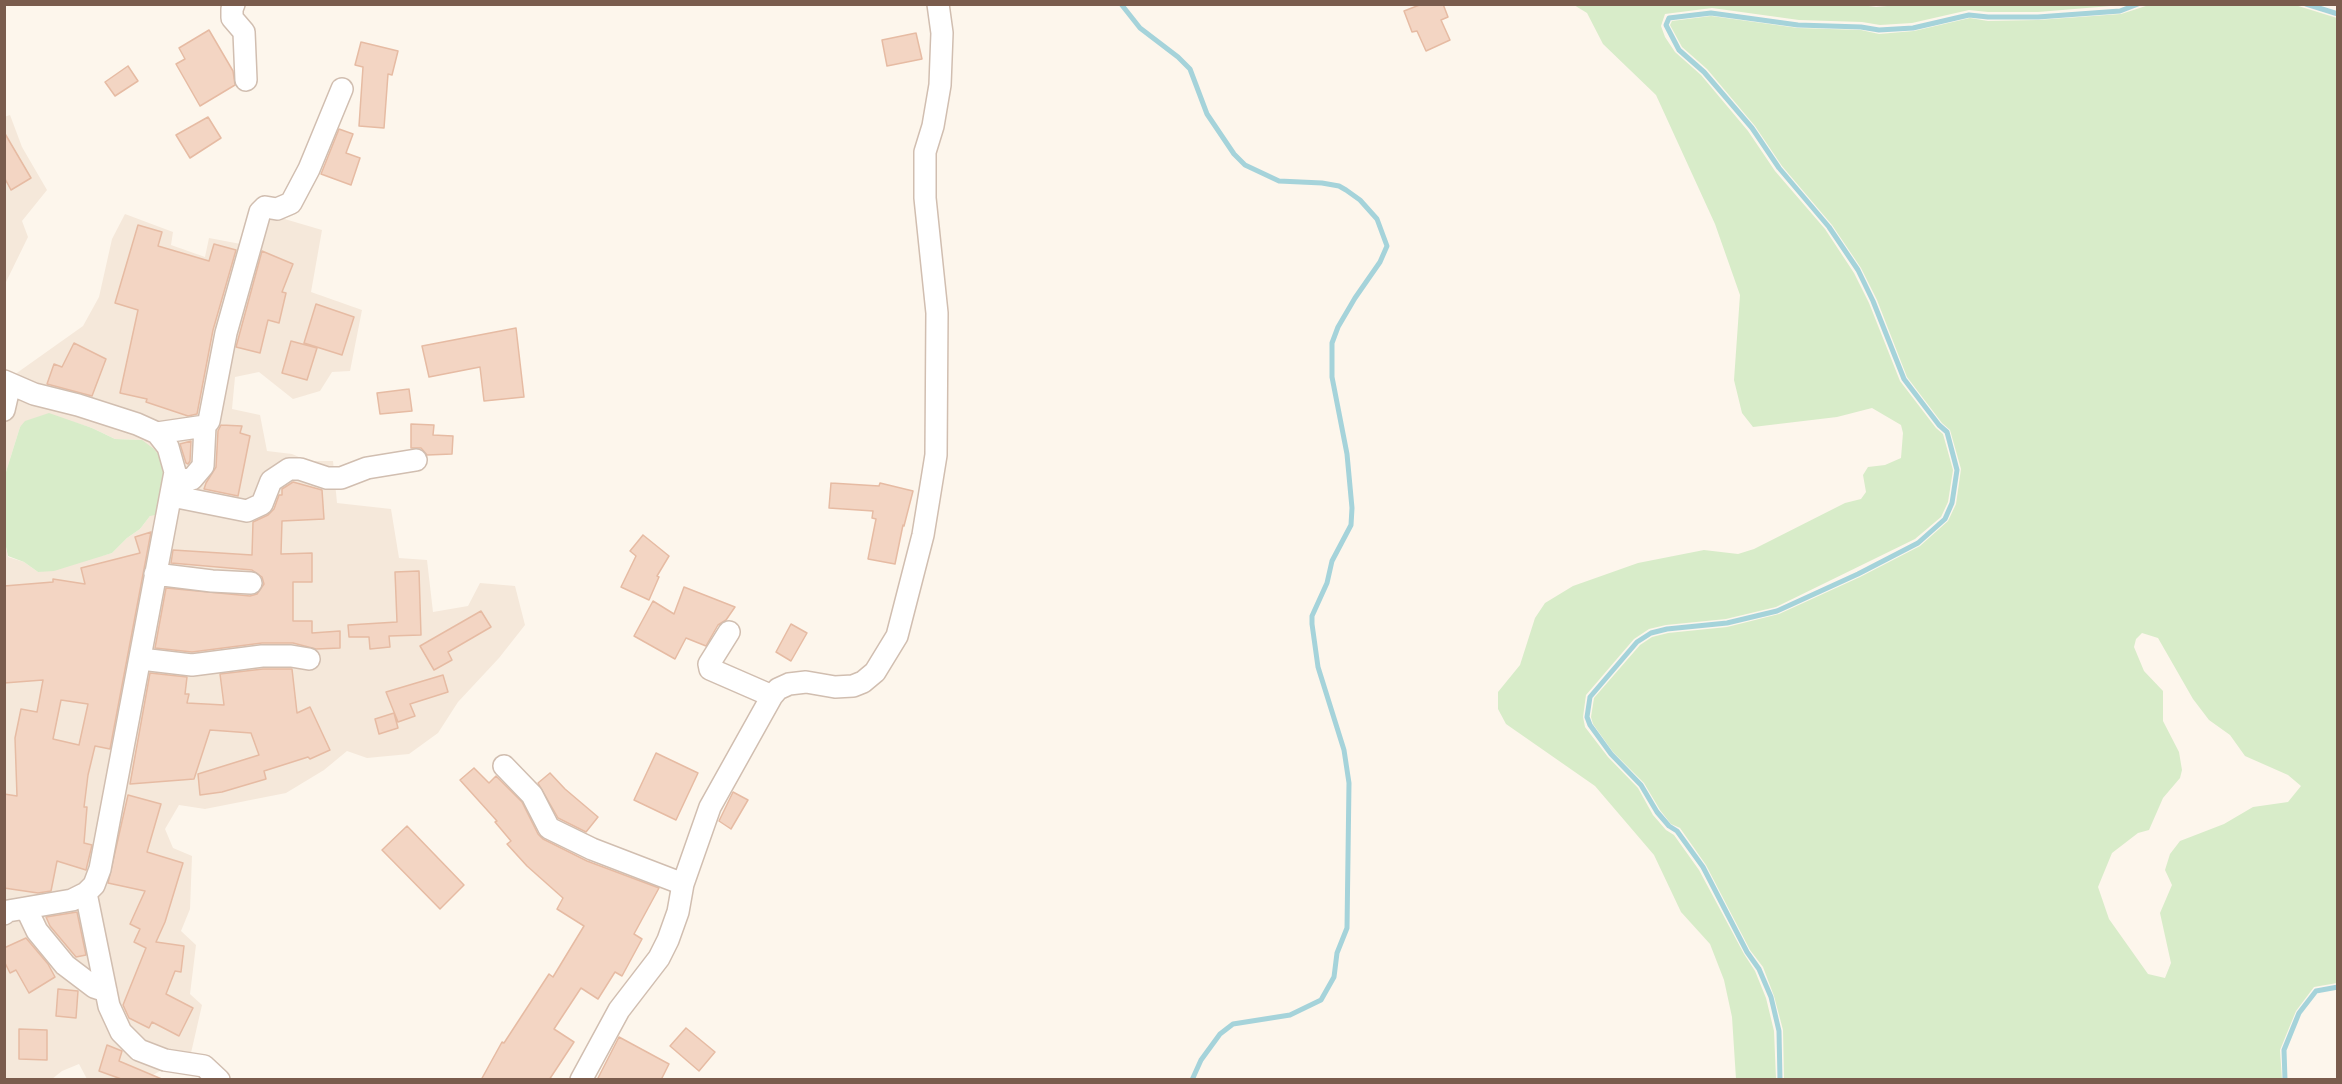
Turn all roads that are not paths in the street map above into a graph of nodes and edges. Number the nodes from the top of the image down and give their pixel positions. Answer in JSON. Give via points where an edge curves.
{"nodes":[{"id":1,"x":234,"y":4,"type":"edge"},
{"id":2,"x":938,"y":4,"type":"edge"},
{"id":3,"x":246,"y":80,"type":"dead end"},
{"id":4,"x":342,"y":89,"type":"dead end"},
{"id":5,"x":7,"y":383,"type":"edge"},
{"id":6,"x":4,"y":410,"type":"edge"},
{"id":7,"x":205,"y":426,"type":"junction"},
{"id":8,"x":157,"y":433,"type":"junction"},
{"id":9,"x":416,"y":460,"type":"dead end"},
{"id":10,"x":173,"y":488,"type":"junction"},
{"id":11,"x":155,"y":574,"type":"junction"},
{"id":12,"x":251,"y":583,"type":"dead end"},
{"id":13,"x":729,"y":632,"type":"dead end"},
{"id":14,"x":309,"y":659,"type":"dead end"},
{"id":15,"x":141,"y":660,"type":"junction"},
{"id":16,"x":772,"y":696,"type":"junction"},
{"id":17,"x":504,"y":766,"type":"dead end"},
{"id":18,"x":683,"y":884,"type":"junction"},
{"id":19,"x":86,"y":893,"type":"junction"},
{"id":20,"x":26,"y":908,"type":"junction"},
{"id":21,"x":4,"y":914,"type":"edge"},
{"id":22,"x":106,"y":991,"type":"junction"},
{"id":23,"x":219,"y":1080,"type":"edge"},
{"id":24,"x":581,"y":1080,"type":"edge"}],
"edges":[{"from":1,"to":3,"type":"street","via":[[232,18],[244,32]]},
{"from":2,"to":16,"type":"street","via":[[942,33],[940,85],[925,152],[937,313],[936,455],[923,535],[897,636],[875,672],[853,686],[789,684]]},
{"from":4,"to":7,"type":"street","via":[[291,203],[277,209],[265,207],[260,212]]},
{"from":5,"to":6,"type":"street"},
{"from":5,"to":8,"type":"street"},
{"from":7,"to":8,"type":"street"},
{"from":7,"to":10,"type":"street","via":[[203,466],[192,479]]},
{"from":8,"to":10,"type":"street","via":[[173,458]]},
{"from":9,"to":10,"type":"street","via":[[367,468],[341,478],[289,469],[271,481],[262,504],[247,511]]},
{"from":10,"to":11,"type":"street"},
{"from":11,"to":12,"type":"street"},
{"from":11,"to":15,"type":"street"},
{"from":13,"to":16,"type":"street","via":[[709,664],[711,669]]},
{"from":14,"to":15,"type":"street","via":[[262,656],[192,665]]},
{"from":15,"to":19,"type":"street","via":[[100,869]]},
{"from":16,"to":18,"type":"street","via":[[710,807]]},
{"from":17,"to":18,"type":"street","via":[[532,795],[549,828]]},
{"from":18,"to":24,"type":"street","via":[[678,912],[659,958],[619,1010]]},
{"from":19,"to":20,"type":"street","via":[[72,900]]},
{"from":19,"to":22,"type":"street"},
{"from":20,"to":21,"type":"street"},
{"from":20,"to":22,"type":"street","via":[[37,931],[65,965],[94,987]]},
{"from":22,"to":23,"type":"street","via":[[121,1032],[139,1050],[165,1060],[204,1066]]}]}
